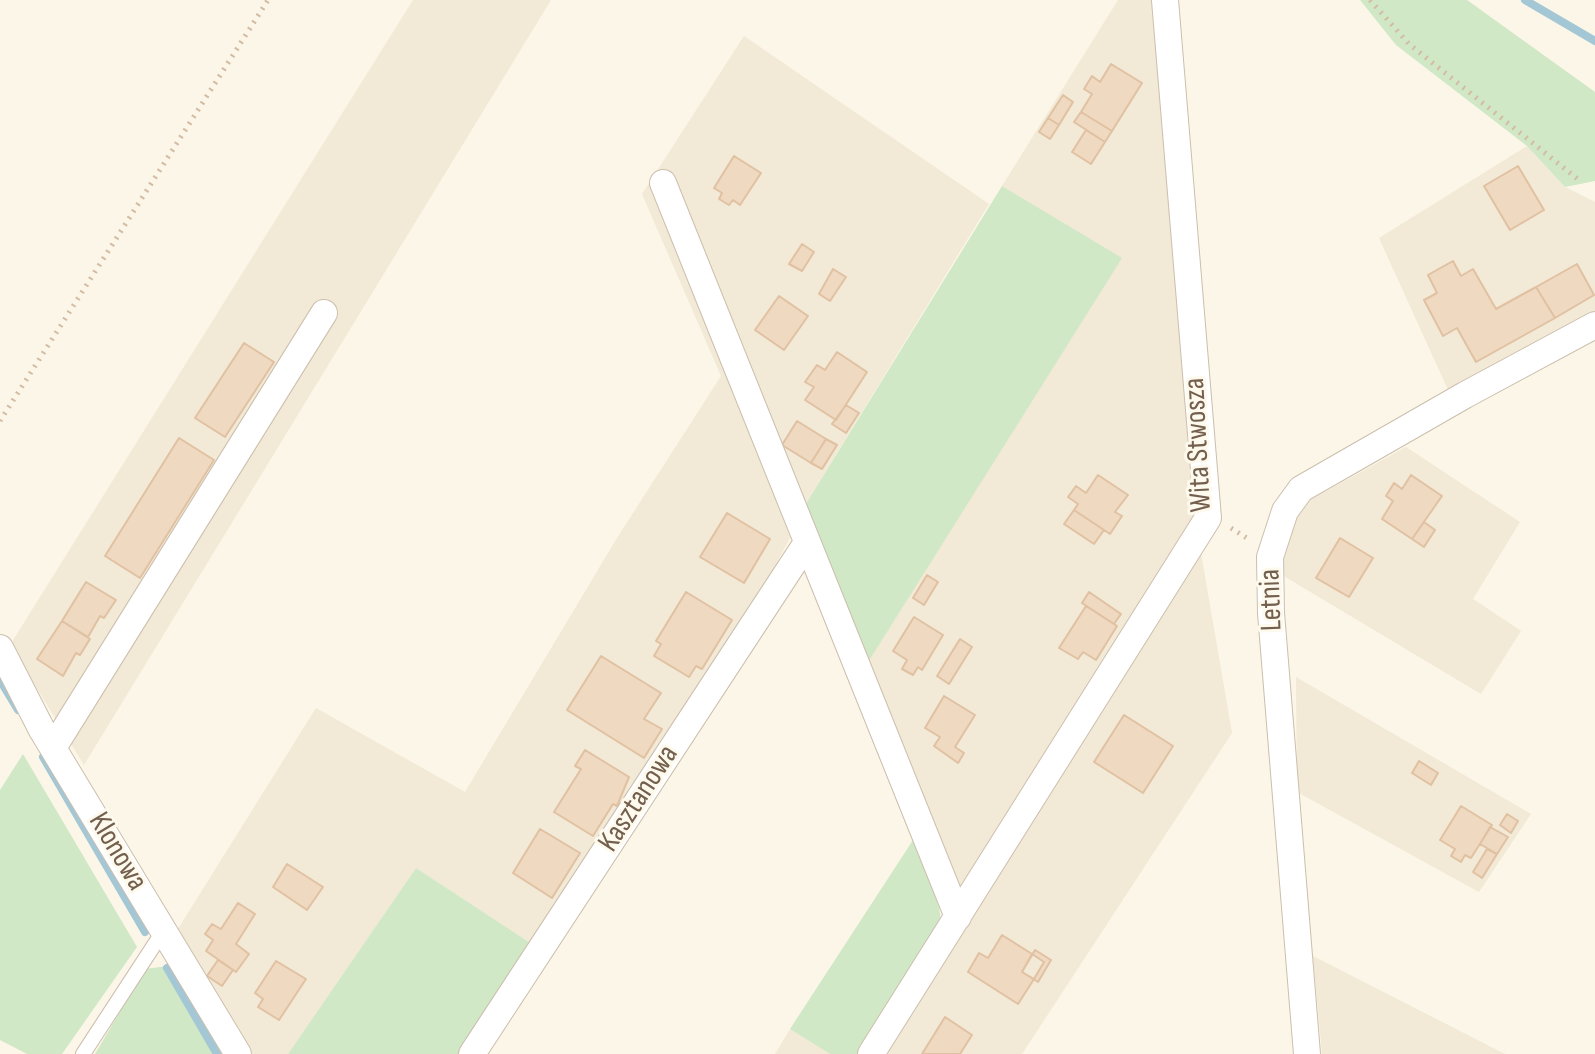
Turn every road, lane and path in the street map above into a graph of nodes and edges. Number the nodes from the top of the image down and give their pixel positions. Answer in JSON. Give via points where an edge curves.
{"nodes":[{"id":1,"x":268,"y":0,"type":"edge"},
{"id":2,"x":1165,"y":0,"type":"edge"},
{"id":3,"x":1370,"y":0,"type":"edge"},
{"id":4,"x":1579,"y":180,"type":"dead end"},
{"id":5,"x":663,"y":183,"type":"dead end"},
{"id":6,"x":324,"y":313,"type":"dead end"},
{"id":7,"x":1595,"y":325,"type":"edge"},
{"id":8,"x":0,"y":421,"type":"edge"},
{"id":9,"x":1208,"y":518,"type":"junction"},
{"id":10,"x":806,"y":544,"type":"junction"},
{"id":11,"x":1270,"y":557,"type":"junction"},
{"id":12,"x":0,"y":648,"type":"edge"},
{"id":13,"x":53,"y":748,"type":"junction"},
{"id":14,"x":958,"y":917,"type":"junction"},
{"id":15,"x":164,"y":930,"type":"junction"},
{"id":16,"x":83,"y":1054,"type":"edge"},
{"id":17,"x":238,"y":1054,"type":"edge"},
{"id":18,"x":472,"y":1054,"type":"edge"},
{"id":19,"x":871,"y":1054,"type":"edge"},
{"id":20,"x":1307,"y":1054,"type":"edge"}],
"edges":[{"from":1,"to":8,"type":"path"},
{"from":2,"to":9,"type":"street","name":"Wita Stwosza"},
{"from":3,"to":4,"type":"path","via":[[1409,44]]},
{"from":5,"to":10,"type":"street"},
{"from":6,"to":13,"type":"street"},
{"from":7,"to":11,"type":"street","name":"Letnia","via":[[1301,489],[1285,511]]},
{"from":9,"to":11,"type":"path","via":[[1243,534]]},
{"from":9,"to":14,"type":"street","name":"Wita Stwosza"},
{"from":10,"to":14,"type":"street"},
{"from":10,"to":18,"type":"street","name":"Kasztanowa"},
{"from":11,"to":20,"type":"street","name":"Letnia"},
{"from":12,"to":13,"type":"street","name":"Klonowa"},
{"from":13,"to":15,"type":"street","name":"Klonowa"},
{"from":14,"to":19,"type":"street","name":"Wita Stwosza"},
{"from":15,"to":16,"type":"lane"},
{"from":15,"to":17,"type":"street","name":"Klonowa"}]}
